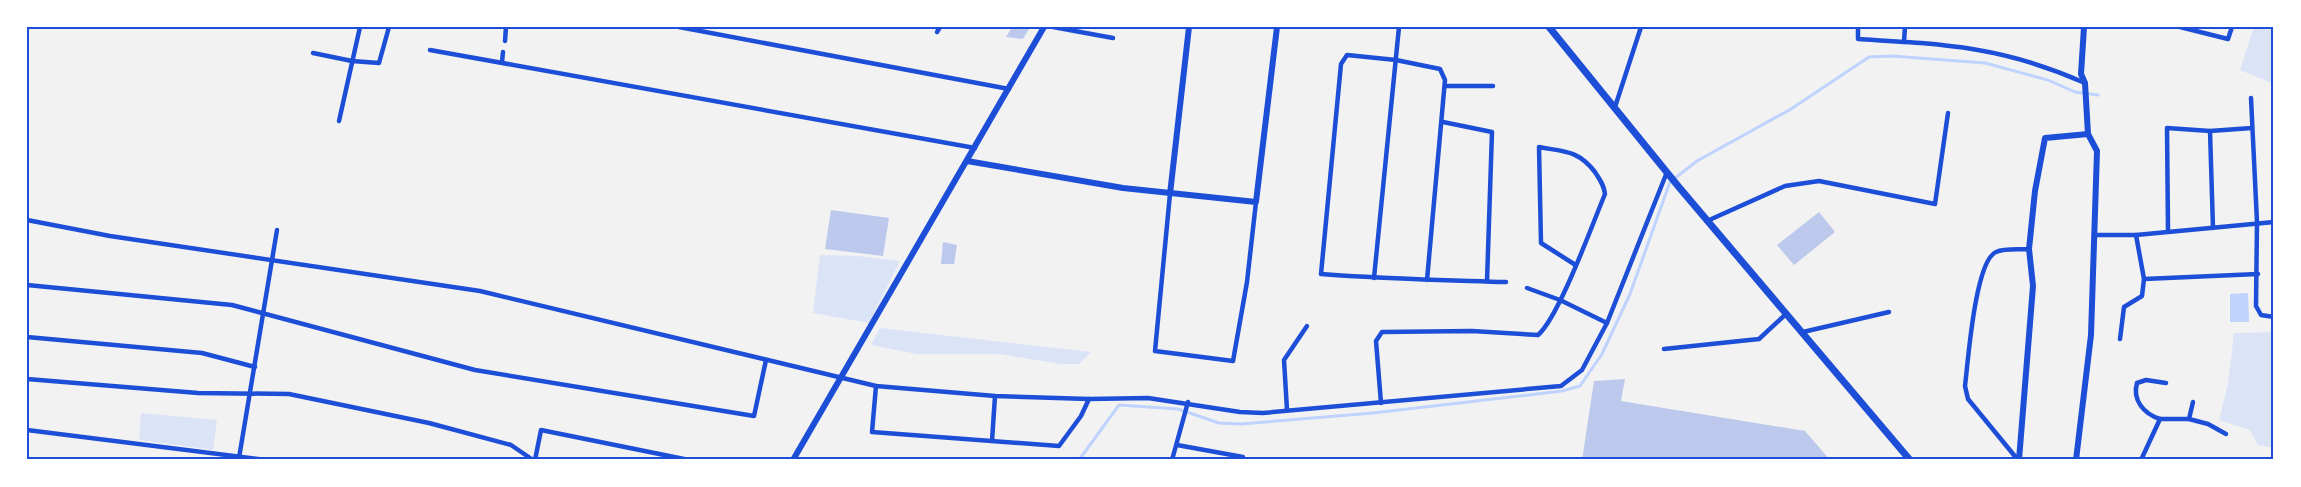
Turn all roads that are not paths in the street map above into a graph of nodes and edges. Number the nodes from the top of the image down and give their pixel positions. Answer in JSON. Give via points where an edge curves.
{"nodes":[{"id":1,"x":360,"y":27,"type":"edge"},
{"id":2,"x":389,"y":27,"type":"edge"},
{"id":3,"x":506,"y":27,"type":"edge"},
{"id":4,"x":679,"y":27,"type":"edge"},
{"id":5,"x":1044,"y":27,"type":"edge"},
{"id":6,"x":1053,"y":27,"type":"edge"},
{"id":7,"x":1189,"y":27,"type":"edge"},
{"id":8,"x":1277,"y":27,"type":"edge"},
{"id":9,"x":1399,"y":27,"type":"edge"},
{"id":10,"x":1549,"y":27,"type":"edge"},
{"id":11,"x":1641,"y":27,"type":"edge"},
{"id":12,"x":1858,"y":27,"type":"edge"},
{"id":13,"x":1905,"y":27,"type":"edge"},
{"id":14,"x":2084,"y":27,"type":"edge"},
{"id":15,"x":2180,"y":27,"type":"edge"},
{"id":16,"x":2232,"y":27,"type":"edge"},
{"id":17,"x":1113,"y":38,"type":"dead end"},
{"id":18,"x":505,"y":41,"type":"dead end"},
{"id":19,"x":1904,"y":42,"type":"junction"},
{"id":20,"x":430,"y":50,"type":"dead end"},
{"id":21,"x":503,"y":52,"type":"dead end"},
{"id":22,"x":313,"y":53,"type":"dead end"},
{"id":23,"x":1396,"y":60,"type":"junction"},
{"id":24,"x":352,"y":61,"type":"junction"},
{"id":25,"x":502,"y":63,"type":"junction"},
{"id":26,"x":2085,"y":85,"type":"junction"},
{"id":27,"x":1445,"y":86,"type":"junction"},
{"id":28,"x":1493,"y":86,"type":"dead end"},
{"id":29,"x":1009,"y":89,"type":"junction"},
{"id":30,"x":2252,"y":98,"type":"dead end"},
{"id":31,"x":1614,"y":108,"type":"junction"},
{"id":32,"x":1948,"y":113,"type":"dead end"},
{"id":33,"x":339,"y":121,"type":"dead end"},
{"id":34,"x":1443,"y":122,"type":"junction"},
{"id":35,"x":2252,"y":128,"type":"junction"},
{"id":36,"x":2210,"y":130,"type":"junction"},
{"id":37,"x":2088,"y":134,"type":"junction"},
{"id":38,"x":975,"y":148,"type":"junction"},
{"id":39,"x":967,"y":161,"type":"junction"},
{"id":40,"x":1668,"y":174,"type":"junction"},
{"id":41,"x":1170,"y":194,"type":"junction"},
{"id":42,"x":1256,"y":202,"type":"junction"},
{"id":43,"x":27,"y":220,"type":"edge"},
{"id":44,"x":1707,"y":221,"type":"junction"},
{"id":45,"x":2257,"y":222,"type":"junction"},
{"id":46,"x":2274,"y":222,"type":"edge"},
{"id":47,"x":2213,"y":228,"type":"junction"},
{"id":48,"x":277,"y":230,"type":"dead end"},
{"id":49,"x":2168,"y":231,"type":"junction"},
{"id":50,"x":2095,"y":235,"type":"junction"},
{"id":51,"x":2136,"y":235,"type":"junction"},
{"id":52,"x":2029,"y":249,"type":"junction"},
{"id":53,"x":273,"y":260,"type":"junction"},
{"id":54,"x":1575,"y":264,"type":"junction"},
{"id":55,"x":2258,"y":274,"type":"junction"},
{"id":56,"x":1374,"y":279,"type":"junction"},
{"id":57,"x":2144,"y":279,"type":"junction"},
{"id":58,"x":1426,"y":280,"type":"junction"},
{"id":59,"x":1487,"y":281,"type":"junction"},
{"id":60,"x":1506,"y":282,"type":"dead end"},
{"id":61,"x":27,"y":285,"type":"edge"},
{"id":62,"x":1527,"y":288,"type":"dead end"},
{"id":63,"x":1560,"y":300,"type":"junction"},
{"id":64,"x":1889,"y":312,"type":"dead end"},
{"id":65,"x":265,"y":314,"type":"junction"},
{"id":66,"x":1786,"y":314,"type":"junction"},
{"id":67,"x":2274,"y":317,"type":"edge"},
{"id":68,"x":1607,"y":323,"type":"junction"},
{"id":69,"x":1307,"y":326,"type":"dead end"},
{"id":70,"x":1803,"y":332,"type":"junction"},
{"id":71,"x":27,"y":337,"type":"edge"},
{"id":72,"x":2120,"y":339,"type":"dead end"},
{"id":73,"x":1664,"y":349,"type":"dead end"},
{"id":74,"x":766,"y":360,"type":"junction"},
{"id":75,"x":255,"y":368,"type":"junction"},
{"id":76,"x":27,"y":379,"type":"edge"},
{"id":77,"x":842,"y":380,"type":"junction"},
{"id":78,"x":2166,"y":383,"type":"dead end"},
{"id":79,"x":876,"y":386,"type":"junction"},
{"id":80,"x":251,"y":392,"type":"junction"},
{"id":81,"x":995,"y":396,"type":"junction"},
{"id":82,"x":1089,"y":399,"type":"junction"},
{"id":83,"x":1188,"y":402,"type":"junction"},
{"id":84,"x":2193,"y":402,"type":"dead end"},
{"id":85,"x":1381,"y":403,"type":"junction"},
{"id":86,"x":1287,"y":410,"type":"junction"},
{"id":87,"x":2160,"y":419,"type":"junction"},
{"id":88,"x":2189,"y":419,"type":"junction"},
{"id":89,"x":27,"y":430,"type":"edge"},
{"id":90,"x":2226,"y":435,"type":"dead end"},
{"id":91,"x":992,"y":441,"type":"junction"},
{"id":92,"x":1177,"y":445,"type":"junction"},
{"id":93,"x":1243,"y":457,"type":"dead end"},
{"id":94,"x":239,"y":458,"type":"edge"},
{"id":95,"x":266,"y":460,"type":"edge"},
{"id":96,"x":534,"y":460,"type":"edge"},
{"id":97,"x":689,"y":460,"type":"edge"},
{"id":98,"x":793,"y":460,"type":"edge"},
{"id":99,"x":1172,"y":460,"type":"edge"},
{"id":100,"x":1910,"y":460,"type":"edge"},
{"id":101,"x":2018,"y":460,"type":"edge"},
{"id":102,"x":2076,"y":460,"type":"edge"},
{"id":103,"x":2140,"y":460,"type":"edge"}],
"edges":[{"from":1,"to":24,"type":"street"},
{"from":2,"to":24,"type":"street","via":[[379,63]]},
{"from":3,"to":18,"type":"street"},
{"from":4,"to":29,"type":"street"},
{"from":5,"to":29,"type":"street"},
{"from":6,"to":17,"type":"street"},
{"from":7,"to":41,"type":"street"},
{"from":8,"to":42,"type":"street"},
{"from":9,"to":23,"type":"street"},
{"from":10,"to":31,"type":"main road"},
{"from":11,"to":31,"type":"street"},
{"from":12,"to":19,"type":"street","via":[[1858,39]]},
{"from":13,"to":19,"type":"street"},
{"from":14,"to":26,"type":"street","via":[[2081,74]]},
{"from":15,"to":16,"type":"street","via":[[2228,39]]},
{"from":19,"to":26,"type":"street","via":[[1983,50],[2041,65]]},
{"from":20,"to":25,"type":"street"},
{"from":21,"to":25,"type":"street"},
{"from":22,"to":24,"type":"street"},
{"from":23,"to":27,"type":"street","via":[[1440,69]]},
{"from":23,"to":56,"type":"street"},
{"from":23,"to":56,"type":"street","via":[[1347,55],[1341,64],[1321,274]]},
{"from":24,"to":33,"type":"street"},
{"from":25,"to":38,"type":"street"},
{"from":26,"to":37,"type":"street"},
{"from":27,"to":28,"type":"street"},
{"from":27,"to":34,"type":"street"},
{"from":29,"to":38,"type":"street"},
{"from":30,"to":35,"type":"street"},
{"from":31,"to":40,"type":"main road"},
{"from":32,"to":44,"type":"street","via":[[1935,204],[1820,182],[1785,186]]},
{"from":34,"to":58,"type":"street"},
{"from":34,"to":59,"type":"street","via":[[1492,132]]},
{"from":35,"to":36,"type":"street"},
{"from":35,"to":45,"type":"street"},
{"from":36,"to":47,"type":"street"},
{"from":36,"to":49,"type":"street","via":[[2167,128]]},
{"from":37,"to":50,"type":"street","via":[[2097,151]]},
{"from":37,"to":52,"type":"street","via":[[2045,138]]},
{"from":38,"to":39,"type":"street"},
{"from":39,"to":41,"type":"street"},
{"from":39,"to":77,"type":"street"},
{"from":40,"to":44,"type":"main road"},
{"from":40,"to":68,"type":"street"},
{"from":41,"to":42,"type":"street"},
{"from":41,"to":42,"type":"street","via":[[1155,351],[1233,361]]},
{"from":43,"to":53,"type":"street"},
{"from":44,"to":66,"type":"main road"},
{"from":45,"to":46,"type":"street"},
{"from":45,"to":47,"type":"street"},
{"from":45,"to":55,"type":"street"},
{"from":47,"to":49,"type":"street"},
{"from":48,"to":53,"type":"street"},
{"from":49,"to":51,"type":"street"},
{"from":50,"to":51,"type":"street"},
{"from":50,"to":102,"type":"street","via":[[2091,335]]},
{"from":51,"to":57,"type":"street"},
{"from":52,"to":101,"type":"street","via":[[2033,286]]},
{"from":52,"to":101,"type":"street","via":[[1998,251],[1990,256],[1978,287],[1965,386],[1968,399]]},
{"from":53,"to":65,"type":"street"},
{"from":53,"to":74,"type":"street","via":[[502,296]]},
{"from":54,"to":54,"type":"street","via":[[1541,243],[1539,147],[1576,154],[1586,160],[1604,186],[1605,194]]},
{"from":54,"to":63,"type":"street"},
{"from":55,"to":57,"type":"street"},
{"from":55,"to":67,"type":"street","via":[[2256,306],[2260,315]]},
{"from":56,"to":58,"type":"street"},
{"from":57,"to":72,"type":"street","via":[[2142,296],[2124,307]]},
{"from":58,"to":59,"type":"street"},
{"from":59,"to":60,"type":"street"},
{"from":61,"to":65,"type":"street","via":[[208,301]]},
{"from":62,"to":63,"type":"street"},
{"from":63,"to":68,"type":"street"},
{"from":63,"to":85,"type":"street","via":[[1547,327],[1538,335],[1382,332],[1376,340]]},
{"from":64,"to":70,"type":"street"},
{"from":65,"to":74,"type":"street","via":[[476,370],[754,416]]},
{"from":65,"to":75,"type":"street"},
{"from":66,"to":70,"type":"main road"},
{"from":66,"to":73,"type":"street","via":[[1759,339]]},
{"from":68,"to":85,"type":"street","via":[[1582,370],[1561,386]]},
{"from":69,"to":86,"type":"street","via":[[1284,360]]},
{"from":70,"to":100,"type":"main road"},
{"from":71,"to":75,"type":"street","via":[[202,353]]},
{"from":74,"to":77,"type":"street"},
{"from":75,"to":80,"type":"street"},
{"from":76,"to":80,"type":"street","via":[[198,393]]},
{"from":77,"to":79,"type":"street"},
{"from":77,"to":98,"type":"street"},
{"from":78,"to":87,"type":"street","via":[[2146,380],[2137,383],[2135,390],[2142,408]]},
{"from":79,"to":81,"type":"street"},
{"from":79,"to":91,"type":"street","via":[[872,432]]},
{"from":80,"to":94,"type":"street"},
{"from":80,"to":96,"type":"street","via":[[289,394],[429,423],[511,445]]},
{"from":81,"to":82,"type":"street"},
{"from":81,"to":91,"type":"street"},
{"from":82,"to":83,"type":"street","via":[[1125,396]]},
{"from":82,"to":91,"type":"street","via":[[1059,446]]},
{"from":83,"to":86,"type":"street","via":[[1240,412]]},
{"from":83,"to":92,"type":"street"},
{"from":84,"to":88,"type":"street"},
{"from":85,"to":86,"type":"street"},
{"from":87,"to":88,"type":"street"},
{"from":87,"to":103,"type":"street"},
{"from":88,"to":90,"type":"street"},
{"from":89,"to":94,"type":"street"},
{"from":92,"to":93,"type":"street"},
{"from":92,"to":99,"type":"street"},
{"from":94,"to":95,"type":"street"},
{"from":96,"to":97,"type":"street","via":[[541,430]]}]}
